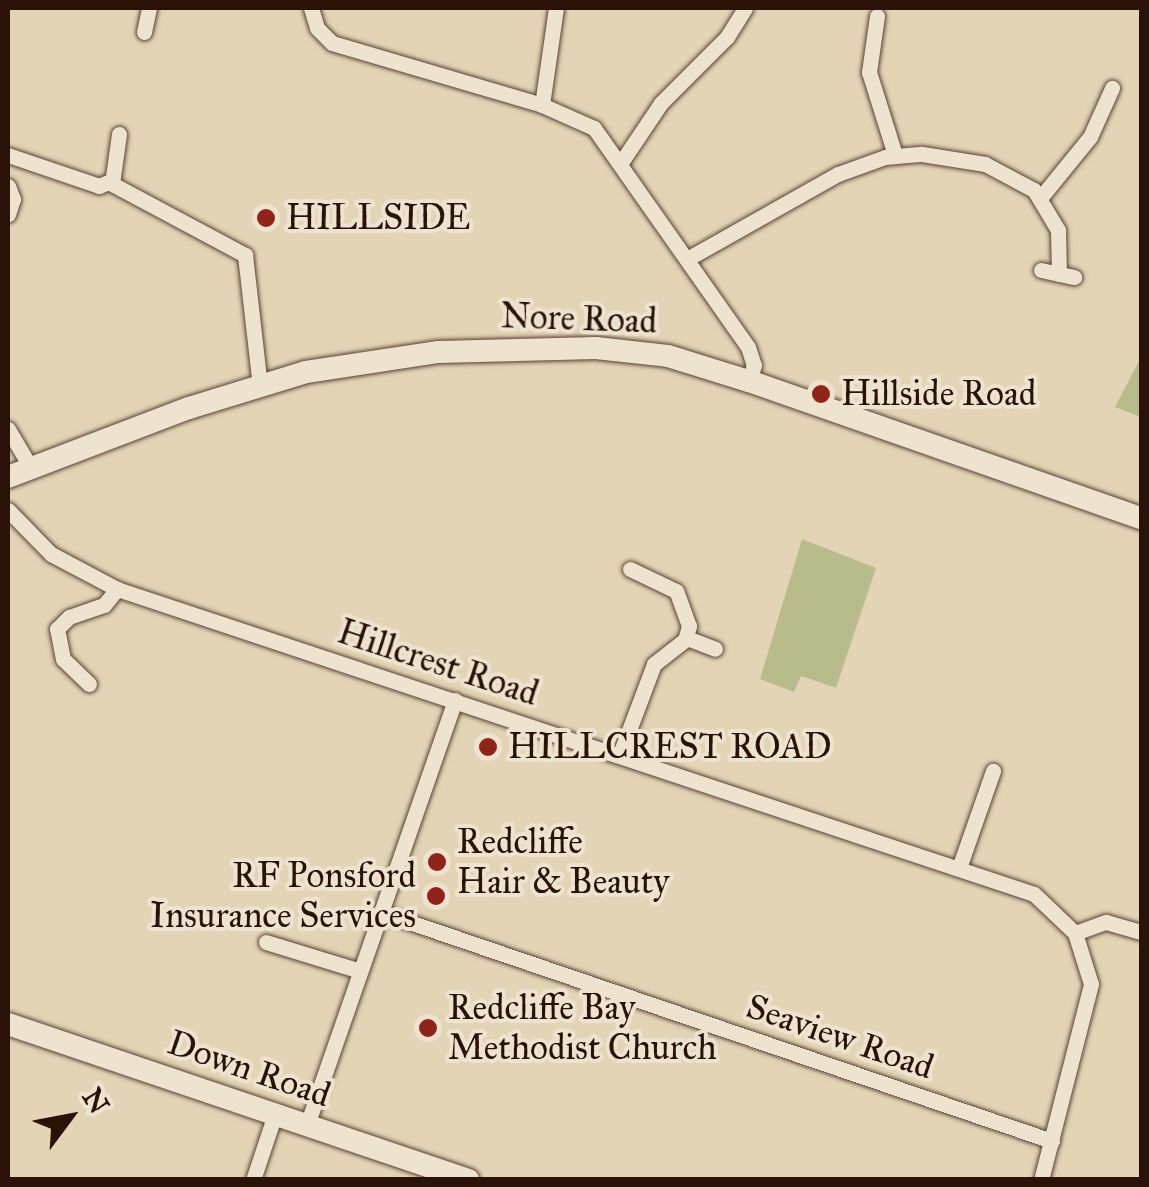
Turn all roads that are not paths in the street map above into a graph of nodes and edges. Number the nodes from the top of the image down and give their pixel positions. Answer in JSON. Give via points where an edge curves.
{"nodes":[{"id":1,"x":149,"y":8,"type":"edge"},
{"id":2,"x":311,"y":8,"type":"edge"},
{"id":3,"x":556,"y":8,"type":"edge"},
{"id":4,"x":751,"y":10,"type":"edge"},
{"id":5,"x":877,"y":16,"type":"dead end"},
{"id":6,"x":144,"y":32,"type":"dead end"},
{"id":7,"x":1112,"y":88,"type":"dead end"},
{"id":8,"x":542,"y":105,"type":"junction"},
{"id":9,"x":119,"y":134,"type":"dead end"},
{"id":10,"x":8,"y":155,"type":"edge"},
{"id":11,"x":896,"y":156,"type":"junction"},
{"id":12,"x":622,"y":161,"type":"junction"},
{"id":13,"x":111,"y":182,"type":"junction"},
{"id":14,"x":8,"y":186,"type":"edge"},
{"id":15,"x":1041,"y":197,"type":"junction"},
{"id":16,"x":8,"y":214,"type":"edge"},
{"id":17,"x":687,"y":259,"type":"junction"},
{"id":18,"x":1041,"y":270,"type":"dead end"},
{"id":19,"x":749,"y":381,"type":"junction"},
{"id":20,"x":260,"y":386,"type":"junction"},
{"id":21,"x":8,"y":430,"type":"edge"},
{"id":22,"x":31,"y":468,"type":"junction"},
{"id":23,"x":8,"y":478,"type":"edge"},
{"id":24,"x":8,"y":510,"type":"edge"},
{"id":25,"x":1142,"y":519,"type":"edge"},
{"id":26,"x":630,"y":569,"type":"dead end"},
{"id":27,"x":117,"y":589,"type":"junction"},
{"id":28,"x":687,"y":638,"type":"junction"},
{"id":29,"x":714,"y":650,"type":"dead end"},
{"id":30,"x":74,"y":670,"type":"junction"},
{"id":31,"x":62,"y":682,"type":"dead end"},
{"id":32,"x":90,"y":684,"type":"dead end"},
{"id":33,"x":455,"y":700,"type":"junction"},
{"id":34,"x":620,"y":754,"type":"junction"},
{"id":35,"x":993,"y":771,"type":"dead end"},
{"id":36,"x":960,"y":868,"type":"junction"},
{"id":37,"x":380,"y":912,"type":"junction"},
{"id":38,"x":1142,"y":932,"type":"edge"},
{"id":39,"x":1074,"y":933,"type":"junction"},
{"id":40,"x":266,"y":942,"type":"dead end"},
{"id":41,"x":280,"y":956,"type":"dead end"},
{"id":42,"x":358,"y":976,"type":"junction"},
{"id":43,"x":8,"y":1024,"type":"edge"},
{"id":44,"x":275,"y":1114,"type":"junction"},
{"id":45,"x":306,"y":1125,"type":"junction"},
{"id":46,"x":1052,"y":1142,"type":"junction"},
{"id":47,"x":253,"y":1180,"type":"edge"},
{"id":48,"x":468,"y":1180,"type":"edge"},
{"id":49,"x":1041,"y":1180,"type":"edge"}],
"edges":[{"from":1,"to":6,"type":"street"},
{"from":2,"to":8,"type":"street","via":[[317,28],[332,43]]},
{"from":3,"to":8,"type":"street"},
{"from":4,"to":12,"type":"street","via":[[661,102]]},
{"from":5,"to":11,"type":"street","via":[[870,72]]},
{"from":7,"to":15,"type":"street","via":[[1090,137]]},
{"from":8,"to":12,"type":"street","via":[[594,128]]},
{"from":9,"to":13,"type":"street"},
{"from":10,"to":13,"type":"street","via":[[100,186]]},
{"from":11,"to":15,"type":"street","via":[[985,164]]},
{"from":11,"to":17,"type":"street","via":[[793,194]]},
{"from":12,"to":17,"type":"street"},
{"from":13,"to":20,"type":"street","via":[[245,255]]},
{"from":14,"to":16,"type":"street"},
{"from":15,"to":18,"type":"street","via":[[1058,230],[1066,275]]},
{"from":17,"to":19,"type":"street","via":[[752,354]]},
{"from":19,"to":20,"type":"street","name":"Nore Road","via":[[668,356],[596,348],[440,352],[363,361]]},
{"from":19,"to":25,"type":"street","name":"Nore Road"},
{"from":20,"to":22,"type":"street","name":"Nore Road"},
{"from":21,"to":22,"type":"street"},
{"from":22,"to":23,"type":"street","name":"Nore Road"},
{"from":24,"to":27,"type":"street","name":"Hillcrest Road","via":[[51,554]]},
{"from":26,"to":28,"type":"street","via":[[676,591],[687,608]]},
{"from":27,"to":30,"type":"street","via":[[104,604],[60,624],[60,652]]},
{"from":27,"to":33,"type":"street","name":"Hillcrest Road"},
{"from":28,"to":29,"type":"street"},
{"from":28,"to":34,"type":"street","via":[[654,664]]},
{"from":30,"to":31,"type":"street"},
{"from":30,"to":32,"type":"street"},
{"from":33,"to":34,"type":"street","name":"Hillcrest Road"},
{"from":33,"to":37,"type":"street"},
{"from":34,"to":36,"type":"street","name":"Hillcrest Road"},
{"from":35,"to":36,"type":"street"},
{"from":36,"to":39,"type":"street","name":"Hillcrest Road","via":[[1034,894]]},
{"from":37,"to":42,"type":"street"},
{"from":37,"to":46,"type":"street","name":"Seaview Road"},
{"from":38,"to":39,"type":"street","via":[[1106,922]]},
{"from":39,"to":46,"type":"street","via":[[1089,967],[1089,1010]]},
{"from":40,"to":42,"type":"street"},
{"from":41,"to":42,"type":"street"},
{"from":42,"to":45,"type":"street"},
{"from":43,"to":44,"type":"street","name":"Down Road"},
{"from":44,"to":45,"type":"street","name":"Down Road"},
{"from":44,"to":47,"type":"street"},
{"from":45,"to":48,"type":"street","name":"Down Road"},
{"from":46,"to":49,"type":"street"}]}
